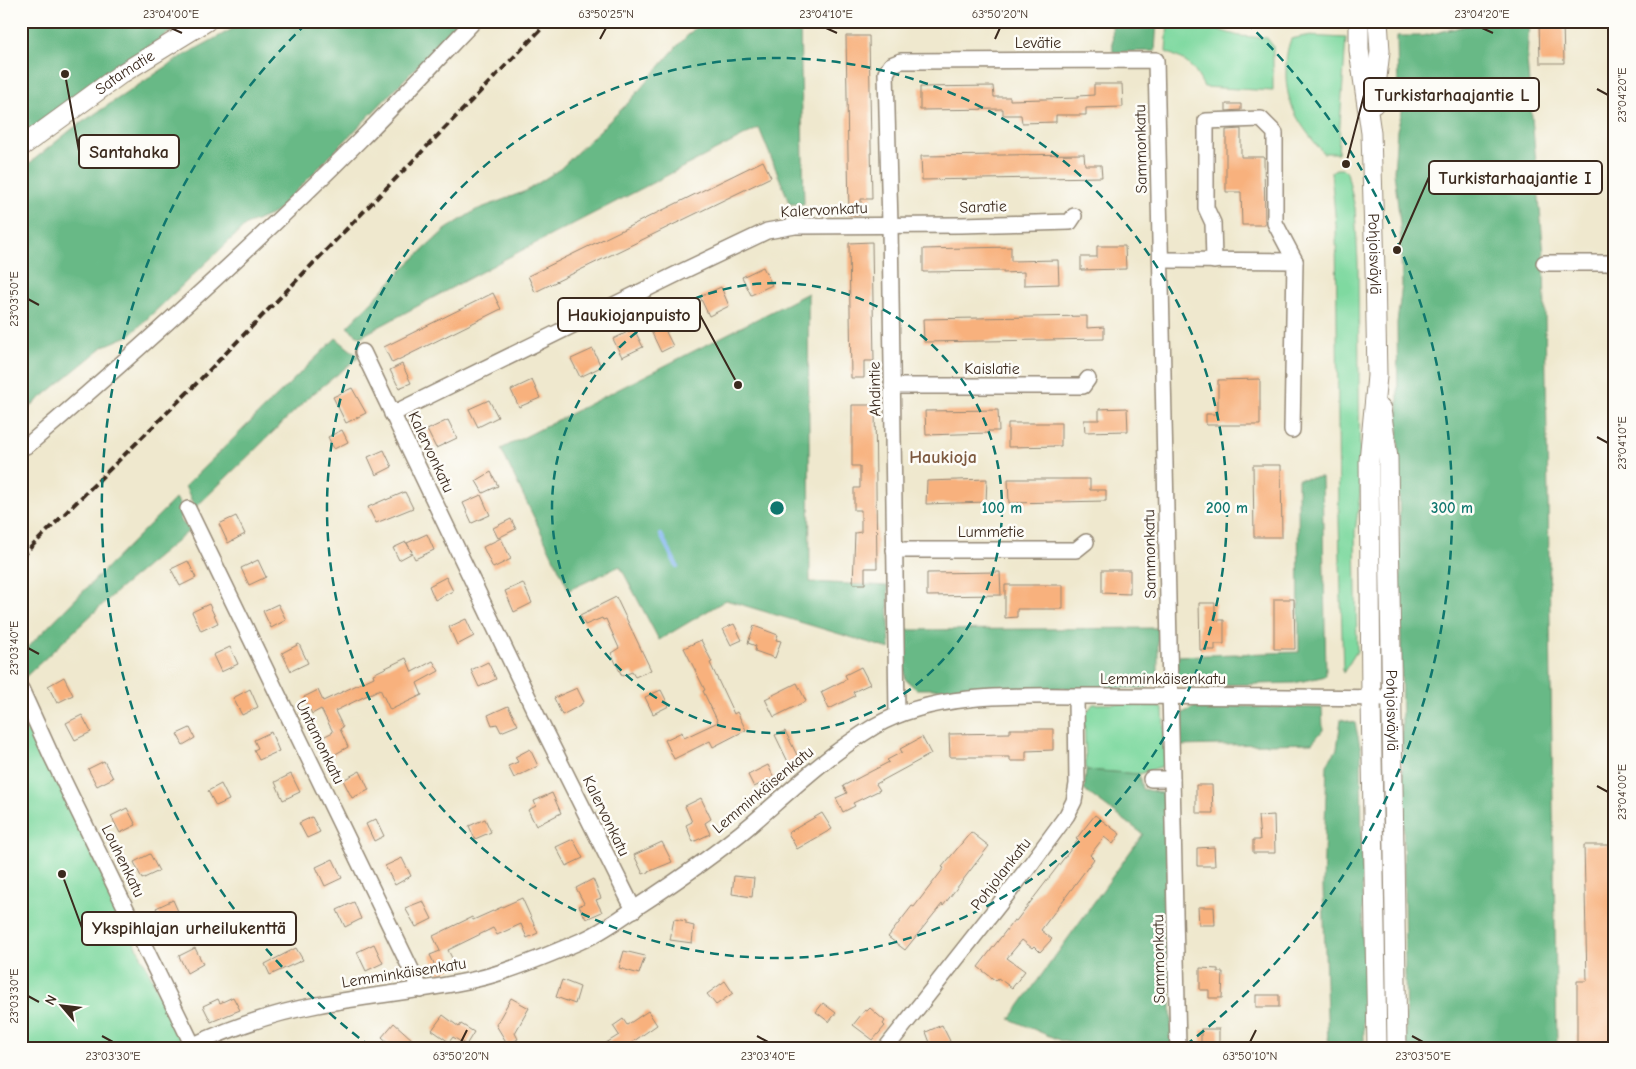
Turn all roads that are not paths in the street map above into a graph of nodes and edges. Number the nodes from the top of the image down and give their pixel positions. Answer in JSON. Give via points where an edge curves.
{"nodes":[{"id":1,"x":207,"y":21,"type":"edge"},
{"id":2,"x":474,"y":21,"type":"edge"},
{"id":3,"x":1358,"y":21,"type":"edge"},
{"id":4,"x":1378,"y":21,"type":"edge"},
{"id":5,"x":1156,"y":60,"type":"joint"},
{"id":6,"x":892,"y":65,"type":"joint"},
{"id":7,"x":1372,"y":133,"type":"junction"},
{"id":8,"x":21,"y":147,"type":"edge"},
{"id":9,"x":1074,"y":216,"type":"dead end"},
{"id":10,"x":890,"y":225,"type":"junction"},
{"id":11,"x":1161,"y":260,"type":"junction"},
{"id":12,"x":1214,"y":261,"type":"junction"},
{"id":13,"x":1294,"y":261,"type":"junction"},
{"id":14,"x":1544,"y":263,"type":"dead end"},
{"id":15,"x":1615,"y":263,"type":"edge"},
{"id":16,"x":363,"y":352,"type":"dead end"},
{"id":17,"x":1377,"y":376,"type":"junction"},
{"id":18,"x":1088,"y":379,"type":"dead end"},
{"id":19,"x":892,"y":386,"type":"junction"},
{"id":20,"x":392,"y":414,"type":"junction"},
{"id":21,"x":1292,"y":430,"type":"dead end"},
{"id":22,"x":23,"y":449,"type":"edge"},
{"id":23,"x":188,"y":509,"type":"dead end"},
{"id":24,"x":1086,"y":542,"type":"dead end"},
{"id":25,"x":894,"y":550,"type":"junction"},
{"id":26,"x":21,"y":689,"type":"edge"},
{"id":27,"x":1171,"y":696,"type":"junction"},
{"id":28,"x":1076,"y":697,"type":"junction"},
{"id":29,"x":1371,"y":698,"type":"junction"},
{"id":30,"x":1391,"y":698,"type":"junction"},
{"id":31,"x":897,"y":715,"type":"junction"},
{"id":32,"x":1151,"y":779,"type":"dead end"},
{"id":33,"x":1172,"y":779,"type":"junction"},
{"id":34,"x":634,"y":910,"type":"junction"},
{"id":35,"x":421,"y":990,"type":"junction"},
{"id":36,"x":191,"y":1047,"type":"edge"},
{"id":37,"x":886,"y":1048,"type":"edge"},
{"id":38,"x":1178,"y":1048,"type":"edge"},
{"id":39,"x":1377,"y":1048,"type":"edge"},
{"id":40,"x":1397,"y":1048,"type":"edge"}],
"edges":[{"from":1,"to":8,"type":"main road","name":"Satamatie","via":[[121,74]]},
{"from":2,"to":22,"type":"street","via":[[360,141],[264,233]]},
{"from":3,"to":7,"type":"main road","name":"Pohjoisväylä","via":[[1359,50]]},
{"from":4,"to":7,"type":"main road","name":"Pohjoisväylä","via":[[1380,51]]},
{"from":5,"to":6,"type":"street","name":"Levätie","via":[[901,61]]},
{"from":5,"to":11,"type":"street","name":"Sammonkatu"},
{"from":6,"to":10,"type":"street","name":"Ahdintie","via":[[886,73]]},
{"from":7,"to":17,"type":"main road","name":"Pohjoisväylä"},
{"from":9,"to":10,"type":"street","name":"Saratie","via":[[1070,222]]},
{"from":10,"to":19,"type":"street","name":"Ahdintie"},
{"from":10,"to":20,"type":"street","name":"Kalervonkatu","via":[[795,226],[767,231]]},
{"from":11,"to":12,"type":"street"},
{"from":11,"to":27,"type":"street","name":"Sammonkatu"},
{"from":12,"to":13,"type":"street"},
{"from":12,"to":13,"type":"street","via":[[1213,222],[1206,208],[1206,121],[1261,119],[1275,133],[1275,223]]},
{"from":13,"to":21,"type":"street"},
{"from":14,"to":15,"type":"street"},
{"from":16,"to":20,"type":"street"},
{"from":17,"to":29,"type":"main road","name":"Pohjoisväylä","via":[[1369,461]]},
{"from":17,"to":30,"type":"main road","name":"Pohjoisväylä","via":[[1388,458]]},
{"from":18,"to":19,"type":"street","name":"Kaislatie","via":[[1083,386]]},
{"from":19,"to":25,"type":"street","name":"Ahdintie"},
{"from":20,"to":34,"type":"street","name":"Kalervonkatu"},
{"from":23,"to":35,"type":"street","name":"Untamonkatu"},
{"from":24,"to":25,"type":"street","name":"Lummetie","via":[[1076,550]]},
{"from":25,"to":31,"type":"street","name":"Ahdintie"},
{"from":26,"to":36,"type":"street","name":"Louhenkatu"},
{"from":27,"to":28,"type":"street","name":"Lemminkäisenkatu"},
{"from":27,"to":29,"type":"street","name":"Lemminkäisenkatu"},
{"from":27,"to":33,"type":"street","name":"Sammonkatu"},
{"from":28,"to":31,"type":"street","name":"Lemminkäisenkatu","via":[[956,700]]},
{"from":28,"to":37,"type":"street","name":"Pohjolankatu","via":[[1077,784],[1067,815]]},
{"from":29,"to":30,"type":"street","name":"Lemminkäisenkatu"},
{"from":29,"to":39,"type":"main road","name":"Pohjoisväylä"},
{"from":30,"to":40,"type":"main road","name":"Pohjoisväylä"},
{"from":31,"to":34,"type":"street","name":"Lemminkäisenkatu","via":[[838,750],[723,848]]},
{"from":32,"to":33,"type":"street"},
{"from":33,"to":38,"type":"street","name":"Sammonkatu"},
{"from":34,"to":35,"type":"street","name":"Lemminkäisenkatu","via":[[585,940],[525,963],[482,978]]},
{"from":35,"to":36,"type":"street","name":"Lemminkäisenkatu","via":[[316,1005],[268,1017]]}]}
